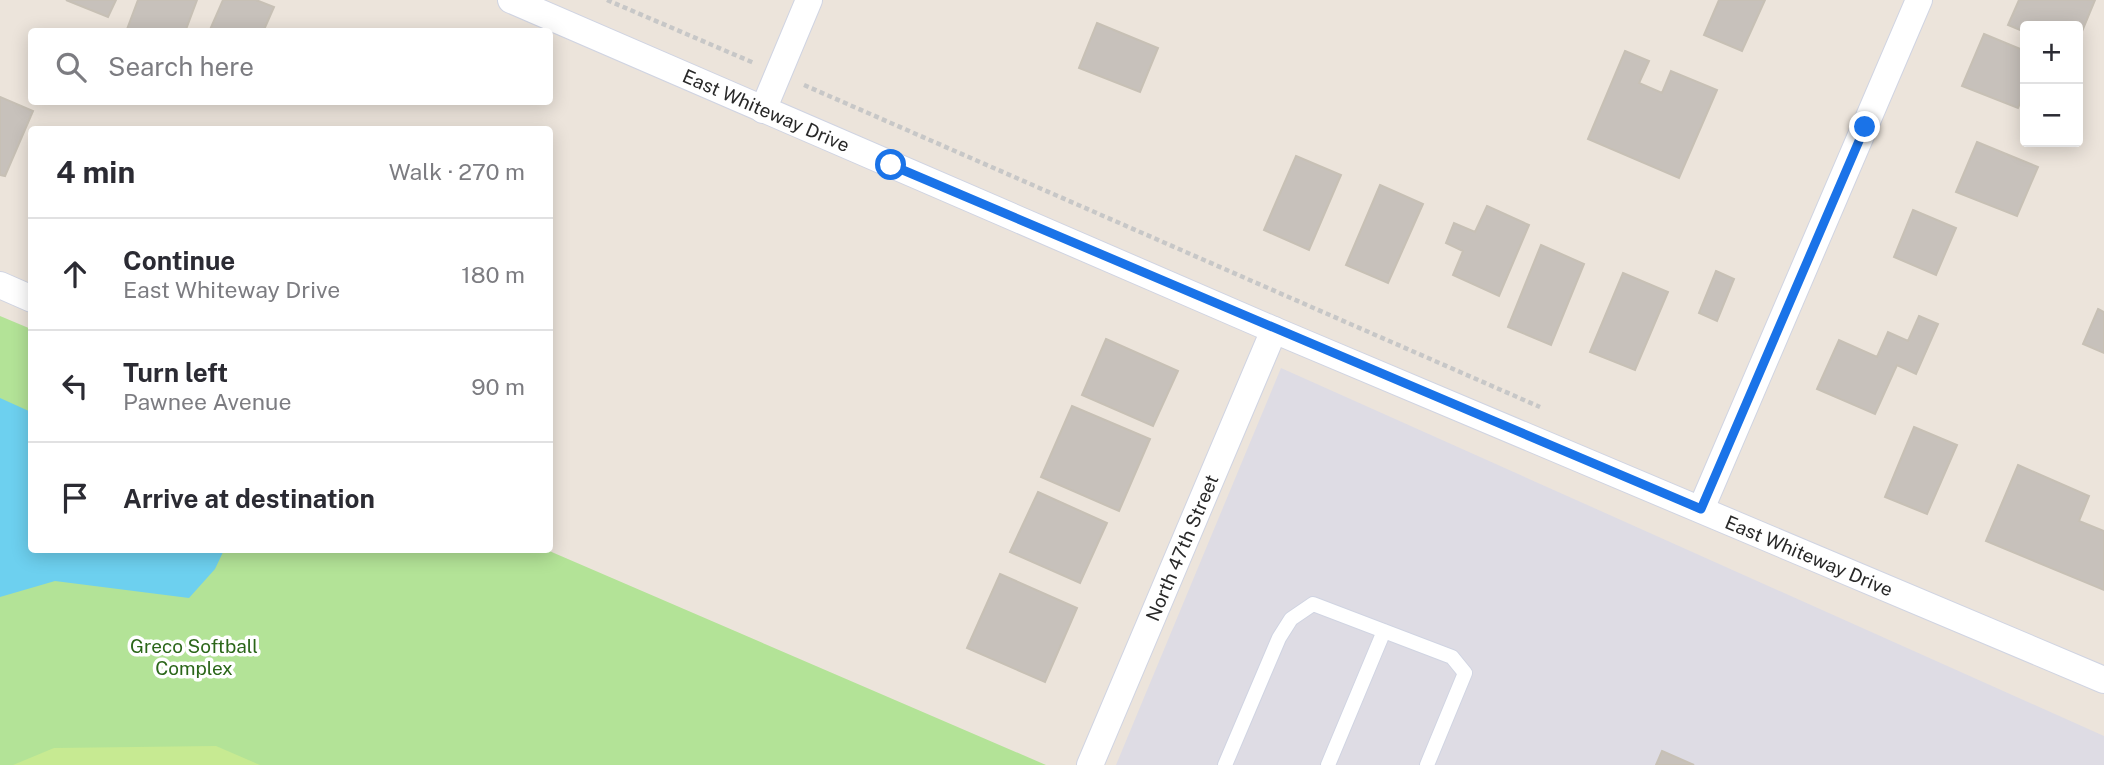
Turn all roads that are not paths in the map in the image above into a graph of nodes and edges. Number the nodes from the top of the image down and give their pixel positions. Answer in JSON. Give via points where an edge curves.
{"nodes":[{"id":1,"x":511,"y":0,"type":"edge"},
{"id":2,"x":809,"y":0,"type":"edge"},
{"id":3,"x":1919,"y":0,"type":"edge"},
{"id":4,"x":763,"y":110,"type":"junction"},
{"id":5,"x":0,"y":285,"type":"edge"},
{"id":6,"x":28,"y":297,"type":"edge"},
{"id":7,"x":1275,"y":330,"type":"junction"},
{"id":8,"x":1701,"y":509,"type":"junction"},
{"id":9,"x":1384,"y":631,"type":"junction"},
{"id":10,"x":2102,"y":673,"type":"edge"},
{"id":11,"x":1090,"y":765,"type":"edge"},
{"id":12,"x":1225,"y":765,"type":"edge"},
{"id":13,"x":1328,"y":765,"type":"edge"},
{"id":14,"x":1427,"y":765,"type":"edge"}],
"edges":[{"from":1,"to":4,"type":"street","name":"East Whiteway Drive"},
{"from":2,"to":4,"type":"street"},
{"from":3,"to":8,"type":"street"},
{"from":4,"to":7,"type":"street","name":"East Whiteway Drive"},
{"from":5,"to":6,"type":"street"},
{"from":7,"to":8,"type":"street","name":"East Whiteway Drive"},
{"from":7,"to":11,"type":"street","name":"North 47th Street"},
{"from":8,"to":10,"type":"street","name":"East Whiteway Drive"},
{"from":9,"to":12,"type":"lane","via":[[1313,604],[1301,609],[1279,638]]},
{"from":9,"to":13,"type":"lane"},
{"from":9,"to":14,"type":"lane","via":[[1452,657],[1465,673]]}]}
